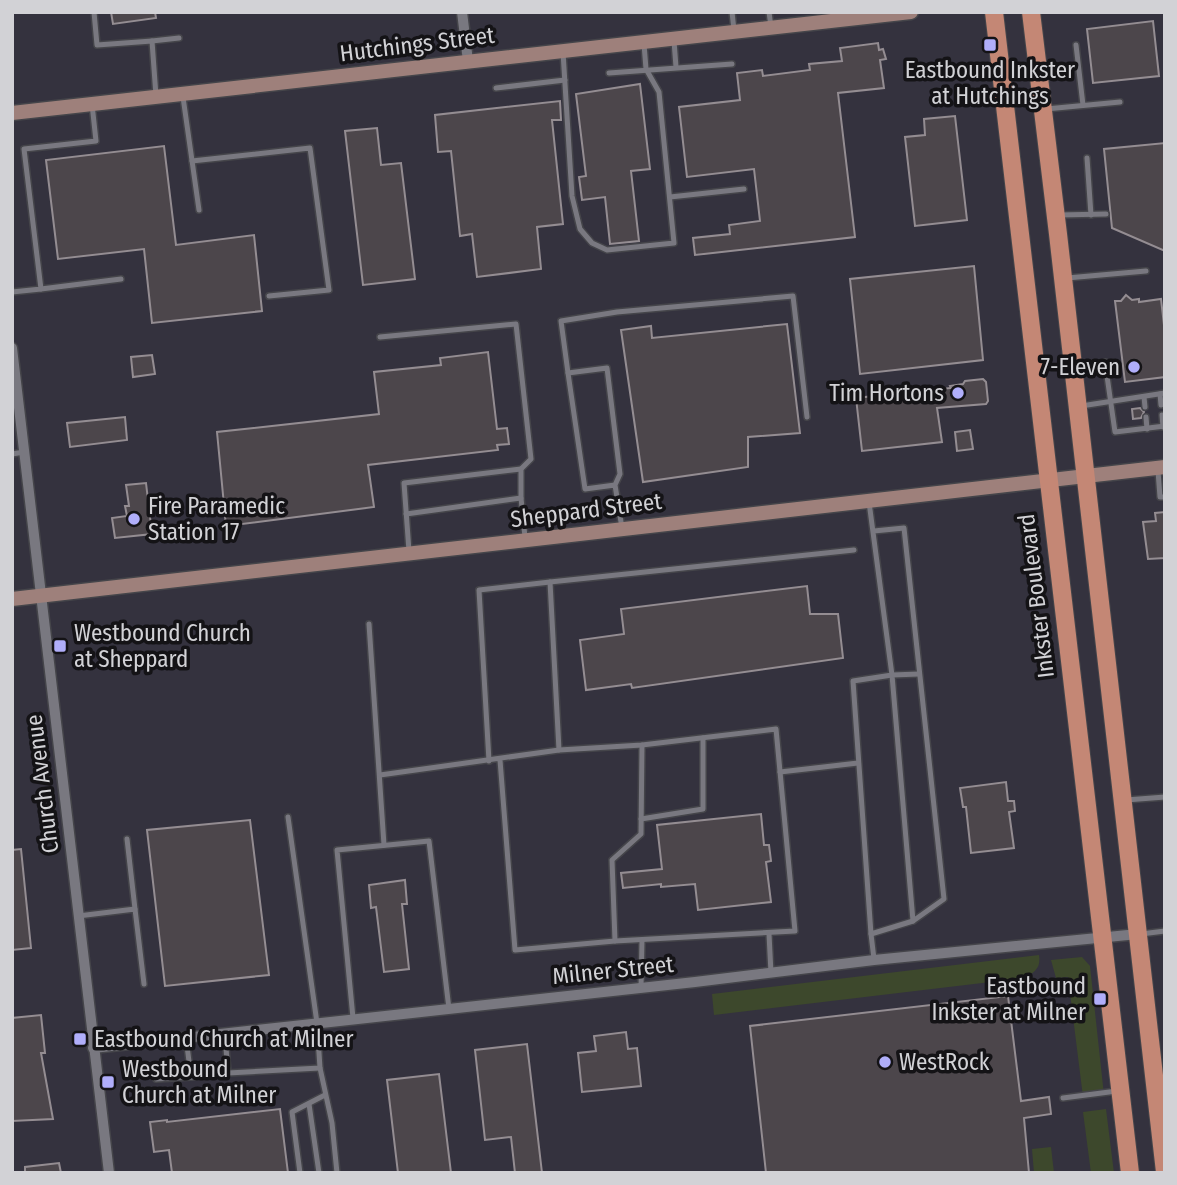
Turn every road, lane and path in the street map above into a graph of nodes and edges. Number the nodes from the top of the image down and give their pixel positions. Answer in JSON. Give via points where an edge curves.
{"nodes":[{"id":1,"x":94,"y":12,"type":"edge"},
{"id":2,"x":462,"y":12,"type":"edge"},
{"id":3,"x":732,"y":12,"type":"edge"},
{"id":4,"x":911,"y":12,"type":"edge"},
{"id":5,"x":994,"y":12,"type":"edge"},
{"id":6,"x":1031,"y":12,"type":"edge"},
{"id":7,"x":887,"y":13,"type":"edge"},
{"id":8,"x":770,"y":20,"type":"edge"},
{"id":9,"x":734,"y":31,"type":"junction"},
{"id":10,"x":179,"y":38,"type":"dead end"},
{"id":11,"x":674,"y":38,"type":"junction"},
{"id":12,"x":152,"y":41,"type":"junction"},
{"id":13,"x":643,"y":41,"type":"junction"},
{"id":14,"x":1076,"y":45,"type":"dead end"},
{"id":15,"x":563,"y":50,"type":"junction"},
{"id":16,"x":468,"y":61,"type":"junction"},
{"id":17,"x":732,"y":64,"type":"dead end"},
{"id":18,"x":676,"y":67,"type":"junction"},
{"id":19,"x":646,"y":69,"type":"junction"},
{"id":20,"x":609,"y":73,"type":"dead end"},
{"id":21,"x":565,"y":80,"type":"junction"},
{"id":22,"x":496,"y":88,"type":"dead end"},
{"id":23,"x":182,"y":94,"type":"junction"},
{"id":24,"x":156,"y":97,"type":"junction"},
{"id":25,"x":1121,"y":102,"type":"dead end"},
{"id":26,"x":92,"y":104,"type":"junction"},
{"id":27,"x":1083,"y":106,"type":"junction"},
{"id":28,"x":1043,"y":109,"type":"junction"},
{"id":29,"x":12,"y":113,"type":"edge"},
{"id":30,"x":1087,"y":158,"type":"dead end"},
{"id":31,"x":192,"y":161,"type":"junction"},
{"id":32,"x":744,"y":189,"type":"dead end"},
{"id":33,"x":670,"y":197,"type":"junction"},
{"id":34,"x":199,"y":210,"type":"dead end"},
{"id":35,"x":1106,"y":214,"type":"dead end"},
{"id":36,"x":1056,"y":215,"type":"junction"},
{"id":37,"x":1091,"y":215,"type":"junction"},
{"id":38,"x":1146,"y":271,"type":"dead end"},
{"id":39,"x":121,"y":279,"type":"dead end"},
{"id":40,"x":1063,"y":279,"type":"junction"},
{"id":41,"x":41,"y":289,"type":"junction"},
{"id":42,"x":12,"y":292,"type":"edge"},
{"id":43,"x":269,"y":296,"type":"dead end"},
{"id":44,"x":380,"y":337,"type":"dead end"},
{"id":45,"x":12,"y":348,"type":"edge"},
{"id":46,"x":1105,"y":362,"type":"dead end"},
{"id":47,"x":568,"y":373,"type":"junction"},
{"id":48,"x":1162,"y":394,"type":"edge"},
{"id":49,"x":1144,"y":397,"type":"junction"},
{"id":50,"x":1111,"y":402,"type":"junction"},
{"id":51,"x":1161,"y":405,"type":"dead end"},
{"id":52,"x":1078,"y":407,"type":"junction"},
{"id":53,"x":1145,"y":407,"type":"dead end"},
{"id":54,"x":16,"y":413,"type":"edge"},
{"id":55,"x":1162,"y":415,"type":"dead end"},
{"id":56,"x":807,"y":416,"type":"dead end"},
{"id":57,"x":1146,"y":417,"type":"dead end"},
{"id":58,"x":1164,"y":426,"type":"edge"},
{"id":59,"x":1147,"y":429,"type":"junction"},
{"id":60,"x":18,"y":453,"type":"edge"},
{"id":61,"x":1161,"y":467,"type":"edge"},
{"id":62,"x":521,"y":469,"type":"junction"},
{"id":63,"x":1086,"y":476,"type":"junction"},
{"id":64,"x":1047,"y":480,"type":"junction"},
{"id":65,"x":615,"y":485,"type":"junction"},
{"id":66,"x":1165,"y":497,"type":"edge"},
{"id":67,"x":521,"y":498,"type":"junction"},
{"id":68,"x":869,"y":502,"type":"junction"},
{"id":69,"x":406,"y":514,"type":"junction"},
{"id":70,"x":622,"y":528,"type":"junction"},
{"id":71,"x":874,"y":531,"type":"junction"},
{"id":72,"x":526,"y":541,"type":"junction"},
{"id":73,"x":854,"y":550,"type":"dead end"},
{"id":74,"x":409,"y":554,"type":"junction"},
{"id":75,"x":550,"y":582,"type":"junction"},
{"id":76,"x":41,"y":595,"type":"junction"},
{"id":77,"x":12,"y":598,"type":"edge"},
{"id":78,"x":369,"y":624,"type":"dead end"},
{"id":79,"x":919,"y":674,"type":"junction"},
{"id":80,"x":892,"y":676,"type":"junction"},
{"id":81,"x":703,"y":738,"type":"junction"},
{"id":82,"x":642,"y":745,"type":"junction"},
{"id":83,"x":559,"y":750,"type":"junction"},
{"id":84,"x":500,"y":760,"type":"junction"},
{"id":85,"x":489,"y":761,"type":"junction"},
{"id":86,"x":858,"y":763,"type":"junction"},
{"id":87,"x":780,"y":772,"type":"junction"},
{"id":88,"x":380,"y":775,"type":"junction"},
{"id":89,"x":1165,"y":797,"type":"edge"},
{"id":90,"x":1122,"y":800,"type":"junction"},
{"id":91,"x":288,"y":817,"type":"dead end"},
{"id":92,"x":641,"y":819,"type":"junction"},
{"id":93,"x":127,"y":839,"type":"dead end"},
{"id":94,"x":384,"y":845,"type":"junction"},
{"id":95,"x":135,"y":909,"type":"junction"},
{"id":96,"x":78,"y":916,"type":"junction"},
{"id":97,"x":913,"y":922,"type":"junction"},
{"id":98,"x":1165,"y":931,"type":"edge"},
{"id":99,"x":769,"y":934,"type":"junction"},
{"id":100,"x":871,"y":934,"type":"junction"},
{"id":101,"x":1138,"y":934,"type":"junction"},
{"id":102,"x":1101,"y":938,"type":"junction"},
{"id":103,"x":642,"y":940,"type":"junction"},
{"id":104,"x":615,"y":941,"type":"junction"},
{"id":105,"x":874,"y":960,"type":"junction"},
{"id":106,"x":771,"y":973,"type":"junction"},
{"id":107,"x":144,"y":984,"type":"dead end"},
{"id":108,"x":641,"y":988,"type":"junction"},
{"id":109,"x":449,"y":1009,"type":"junction"},
{"id":110,"x":353,"y":1020,"type":"junction"},
{"id":111,"x":317,"y":1023,"type":"junction"},
{"id":112,"x":225,"y":1033,"type":"junction"},
{"id":113,"x":186,"y":1038,"type":"junction"},
{"id":114,"x":93,"y":1048,"type":"junction"},
{"id":115,"x":320,"y":1068,"type":"junction"},
{"id":116,"x":228,"y":1073,"type":"junction"},
{"id":117,"x":191,"y":1077,"type":"junction"},
{"id":118,"x":156,"y":1079,"type":"dead end"},
{"id":119,"x":1120,"y":1091,"type":"junction"},
{"id":120,"x":326,"y":1095,"type":"junction"},
{"id":121,"x":1063,"y":1098,"type":"dead end"},
{"id":122,"x":309,"y":1104,"type":"junction"},
{"id":123,"x":1165,"y":1172,"type":"edge"},
{"id":124,"x":109,"y":1173,"type":"edge"},
{"id":125,"x":300,"y":1173,"type":"edge"},
{"id":126,"x":320,"y":1173,"type":"edge"},
{"id":127,"x":337,"y":1173,"type":"edge"},
{"id":128,"x":1130,"y":1173,"type":"edge"}],
"edges":[{"from":1,"to":12,"type":"lane","via":[[97,45]]},
{"from":2,"to":16,"type":"street"},
{"from":3,"to":9,"type":"lane"},
{"from":4,"to":7,"type":"street","name":"Hutchings Street"},
{"from":5,"to":64,"type":"main road","name":"Inkster Boulevard"},
{"from":6,"to":28,"type":"main road"},
{"from":7,"to":8,"type":"street","name":"Hutchings Street"},
{"from":8,"to":9,"type":"street","name":"Hutchings Street"},
{"from":9,"to":11,"type":"street","name":"Hutchings Street"},
{"from":10,"to":12,"type":"lane"},
{"from":11,"to":13,"type":"street","name":"Hutchings Street"},
{"from":11,"to":18,"type":"lane"},
{"from":12,"to":24,"type":"lane"},
{"from":13,"to":15,"type":"street","name":"Hutchings Street"},
{"from":13,"to":19,"type":"lane"},
{"from":14,"to":27,"type":"lane"},
{"from":15,"to":16,"type":"street","name":"Hutchings Street"},
{"from":15,"to":21,"type":"lane"},
{"from":16,"to":23,"type":"street","name":"Hutchings Street"},
{"from":17,"to":18,"type":"lane"},
{"from":18,"to":19,"type":"lane"},
{"from":19,"to":20,"type":"lane"},
{"from":19,"to":33,"type":"lane","via":[[659,92]]},
{"from":21,"to":22,"type":"lane"},
{"from":21,"to":33,"type":"lane","via":[[572,196],[580,229],[592,243],[607,250],[674,243]]},
{"from":23,"to":24,"type":"street","name":"Hutchings Street"},
{"from":23,"to":31,"type":"lane"},
{"from":24,"to":26,"type":"street","name":"Hutchings Street"},
{"from":25,"to":27,"type":"lane"},
{"from":26,"to":29,"type":"street","name":"Hutchings Street"},
{"from":26,"to":41,"type":"lane","via":[[96,141],[24,149]]},
{"from":27,"to":28,"type":"lane"},
{"from":28,"to":36,"type":"main road"},
{"from":30,"to":37,"type":"lane"},
{"from":31,"to":34,"type":"lane"},
{"from":31,"to":43,"type":"lane","via":[[310,148],[328,289]]},
{"from":32,"to":33,"type":"lane"},
{"from":35,"to":37,"type":"lane"},
{"from":36,"to":37,"type":"lane"},
{"from":36,"to":40,"type":"main road"},
{"from":38,"to":40,"type":"lane"},
{"from":39,"to":41,"type":"lane"},
{"from":40,"to":52,"type":"main road"},
{"from":41,"to":42,"type":"lane"},
{"from":44,"to":62,"type":"lane","via":[[516,324],[531,459]]},
{"from":45,"to":54,"type":"street","name":"Church Avenue"},
{"from":46,"to":50,"type":"lane"},
{"from":47,"to":56,"type":"lane","via":[[561,321],[793,296]]},
{"from":47,"to":65,"type":"lane","via":[[585,489]]},
{"from":47,"to":65,"type":"lane","via":[[607,368],[620,474]]},
{"from":48,"to":49,"type":"lane"},
{"from":48,"to":51,"type":"lane"},
{"from":49,"to":50,"type":"lane"},
{"from":49,"to":53,"type":"lane"},
{"from":50,"to":52,"type":"lane"},
{"from":50,"to":59,"type":"lane","via":[[1115,432]]},
{"from":52,"to":63,"type":"main road"},
{"from":54,"to":60,"type":"street","name":"Church Avenue"},
{"from":55,"to":58,"type":"lane"},
{"from":57,"to":59,"type":"lane"},
{"from":58,"to":59,"type":"lane"},
{"from":60,"to":76,"type":"street","name":"Church Avenue"},
{"from":61,"to":63,"type":"street","name":"Sheppard Street"},
{"from":61,"to":66,"type":"lane","via":[[1160,497]]},
{"from":62,"to":67,"type":"lane"},
{"from":62,"to":69,"type":"lane","via":[[404,483]]},
{"from":63,"to":64,"type":"street","name":"Sheppard Street"},
{"from":63,"to":90,"type":"main road"},
{"from":64,"to":68,"type":"street","name":"Sheppard Street"},
{"from":64,"to":102,"type":"main road","name":"Inkster Boulevard"},
{"from":65,"to":70,"type":"lane"},
{"from":67,"to":69,"type":"lane"},
{"from":67,"to":72,"type":"lane"},
{"from":68,"to":70,"type":"street","name":"Sheppard Street"},
{"from":68,"to":71,"type":"lane"},
{"from":69,"to":74,"type":"lane"},
{"from":70,"to":72,"type":"street","name":"Sheppard Street"},
{"from":71,"to":79,"type":"lane","via":[[904,528]]},
{"from":71,"to":80,"type":"lane"},
{"from":72,"to":74,"type":"street","name":"Sheppard Street"},
{"from":73,"to":75,"type":"lane"},
{"from":74,"to":76,"type":"street","name":"Sheppard Street"},
{"from":75,"to":83,"type":"lane"},
{"from":75,"to":85,"type":"lane","via":[[479,590]]},
{"from":76,"to":77,"type":"street","name":"Sheppard Street"},
{"from":76,"to":96,"type":"street","name":"Church Avenue"},
{"from":78,"to":88,"type":"lane"},
{"from":79,"to":80,"type":"lane"},
{"from":79,"to":97,"type":"lane","via":[[944,899]]},
{"from":80,"to":86,"type":"lane","via":[[853,681]]},
{"from":80,"to":97,"type":"lane"},
{"from":81,"to":82,"type":"lane"},
{"from":81,"to":87,"type":"lane","via":[[776,729]]},
{"from":81,"to":92,"type":"lane","via":[[703,809]]},
{"from":82,"to":83,"type":"lane"},
{"from":82,"to":92,"type":"lane"},
{"from":83,"to":84,"type":"lane"},
{"from":84,"to":85,"type":"lane"},
{"from":84,"to":104,"type":"lane","via":[[515,950]]},
{"from":85,"to":88,"type":"lane"},
{"from":86,"to":87,"type":"lane"},
{"from":86,"to":100,"type":"lane"},
{"from":87,"to":99,"type":"lane","via":[[795,931]]},
{"from":88,"to":94,"type":"lane"},
{"from":89,"to":90,"type":"lane"},
{"from":90,"to":101,"type":"main road"},
{"from":91,"to":111,"type":"lane"},
{"from":92,"to":104,"type":"lane","via":[[641,834],[612,860]]},
{"from":93,"to":95,"type":"lane"},
{"from":94,"to":109,"type":"lane","via":[[429,841]]},
{"from":94,"to":110,"type":"lane","via":[[337,850]]},
{"from":95,"to":96,"type":"lane"},
{"from":95,"to":107,"type":"lane"},
{"from":96,"to":114,"type":"street","name":"Church Avenue"},
{"from":97,"to":100,"type":"lane"},
{"from":98,"to":101,"type":"lane"},
{"from":99,"to":103,"type":"lane"},
{"from":99,"to":106,"type":"lane"},
{"from":100,"to":105,"type":"lane"},
{"from":101,"to":102,"type":"street","name":"Milner Street"},
{"from":101,"to":123,"type":"main road"},
{"from":102,"to":105,"type":"street","name":"Milner Street"},
{"from":102,"to":119,"type":"main road","name":"Inkster Boulevard"},
{"from":103,"to":104,"type":"lane"},
{"from":103,"to":108,"type":"lane"},
{"from":105,"to":106,"type":"street","name":"Milner Street"},
{"from":106,"to":108,"type":"street","name":"Milner Street"},
{"from":108,"to":109,"type":"street","name":"Milner Street"},
{"from":109,"to":110,"type":"street","name":"Milner Street"},
{"from":110,"to":111,"type":"street","name":"Milner Street"},
{"from":111,"to":112,"type":"street","name":"Milner Street"},
{"from":111,"to":115,"type":"lane"},
{"from":112,"to":113,"type":"street","name":"Milner Street"},
{"from":112,"to":116,"type":"lane"},
{"from":113,"to":114,"type":"street","name":"Milner Street"},
{"from":113,"to":117,"type":"lane"},
{"from":114,"to":124,"type":"street","name":"Church Avenue"},
{"from":115,"to":116,"type":"lane"},
{"from":115,"to":120,"type":"lane"},
{"from":116,"to":117,"type":"lane"},
{"from":117,"to":118,"type":"lane"},
{"from":119,"to":121,"type":"lane"},
{"from":119,"to":128,"type":"main road","name":"Inkster Boulevard"},
{"from":120,"to":122,"type":"lane"},
{"from":120,"to":127,"type":"lane"},
{"from":122,"to":125,"type":"lane","via":[[292,1112]]},
{"from":122,"to":126,"type":"lane"}]}
